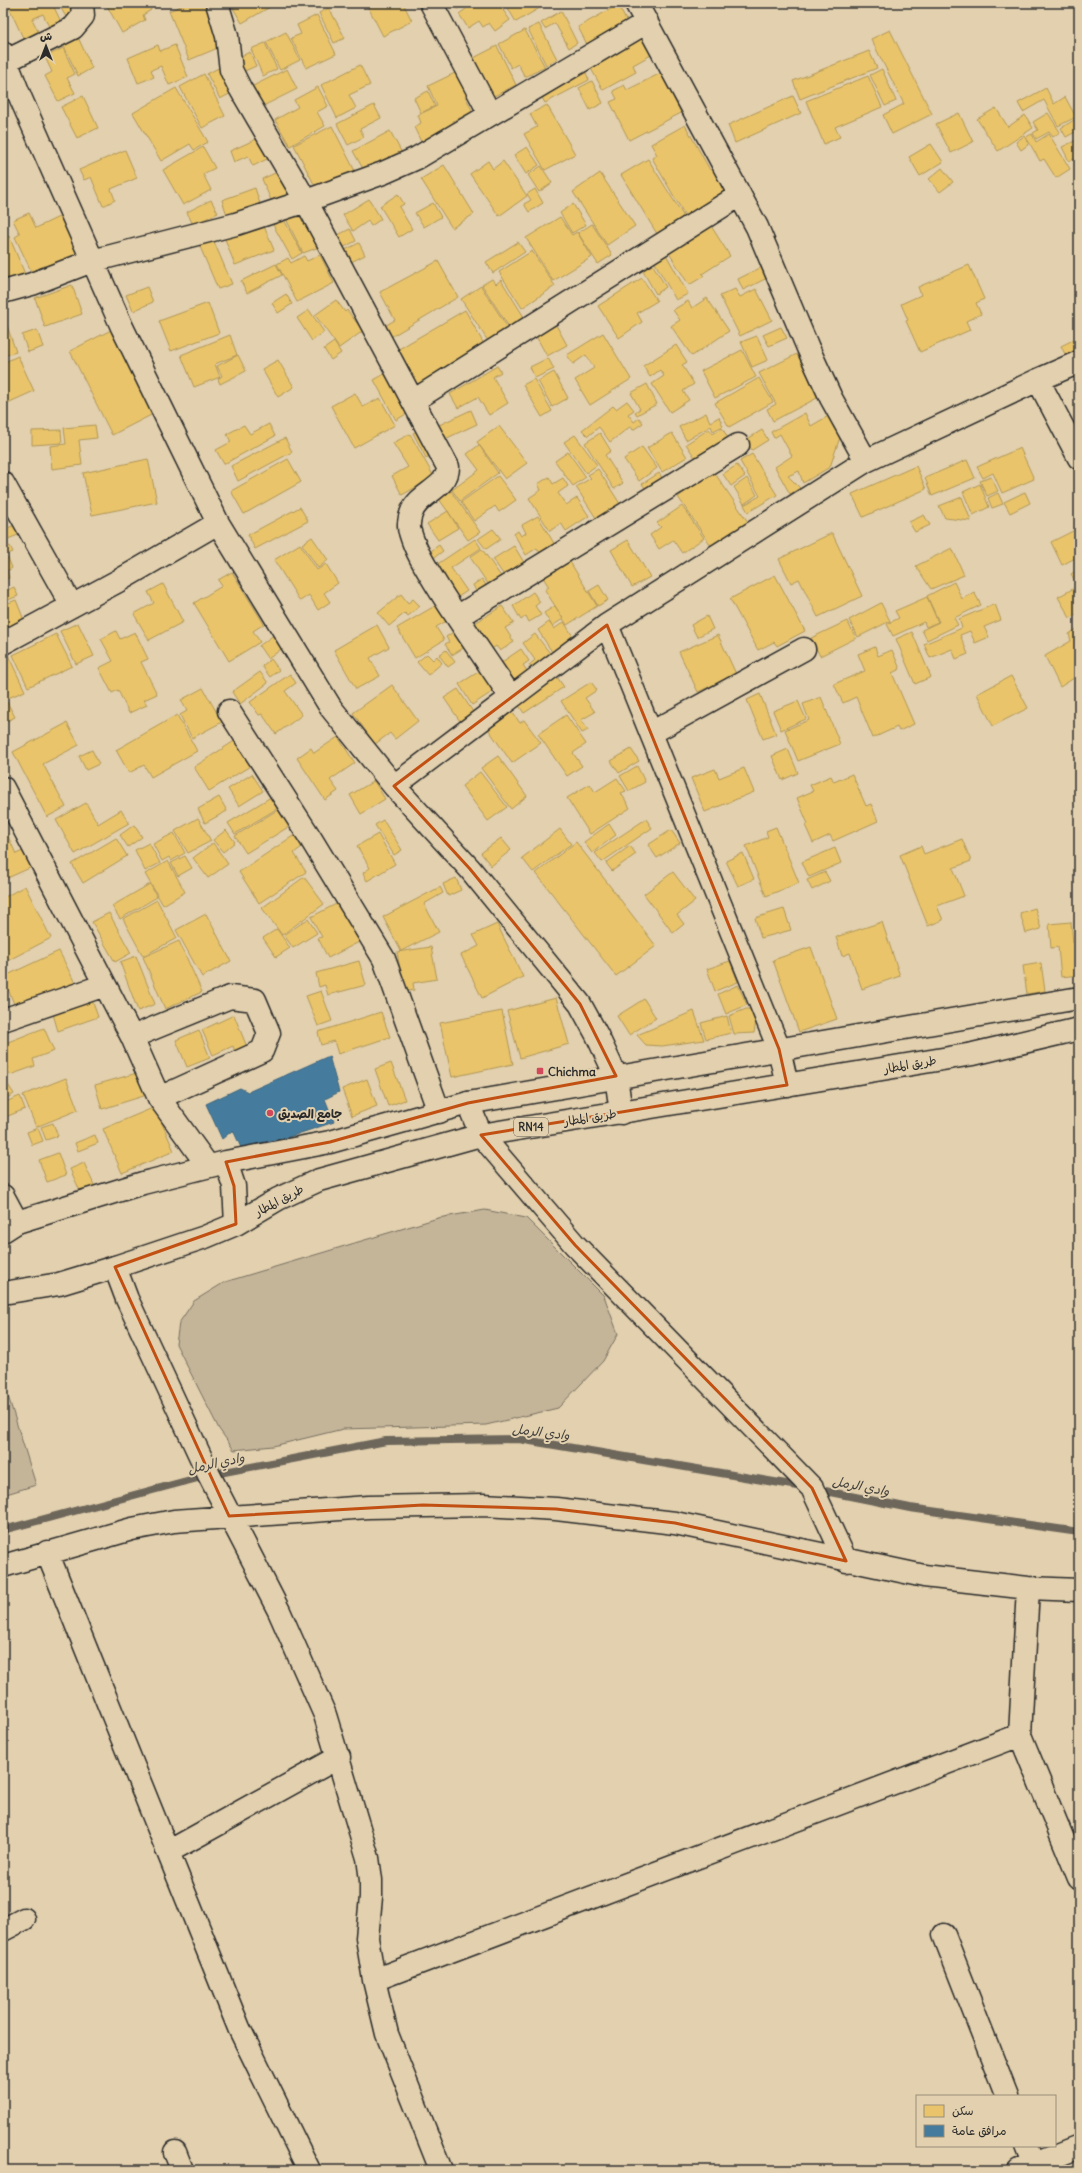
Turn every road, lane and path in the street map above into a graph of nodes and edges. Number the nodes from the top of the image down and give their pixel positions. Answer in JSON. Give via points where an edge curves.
{"nodes":[{"id":1,"x":82,"y":3,"type":"edge"},
{"id":2,"x":217,"y":3,"type":"edge"},
{"id":3,"x":431,"y":3,"type":"edge"},
{"id":4,"x":636,"y":3,"type":"edge"},
{"id":5,"x":647,"y":22,"type":"junction"},
{"id":6,"x":6,"y":66,"type":"edge"},
{"id":7,"x":490,"y":114,"type":"junction"},
{"id":8,"x":740,"y":195,"type":"junction"},
{"id":9,"x":306,"y":201,"type":"junction"},
{"id":10,"x":92,"y":261,"type":"junction"},
{"id":11,"x":3,"y":292,"type":"edge"},
{"id":12,"x":1079,"y":362,"type":"edge"},
{"id":13,"x":1038,"y":380,"type":"junction"},
{"id":14,"x":413,"y":401,"type":"junction"},
{"id":15,"x":738,"y":445,"type":"dead end"},
{"id":16,"x":1079,"y":458,"type":"edge"},
{"id":17,"x":866,"y":461,"type":"junction"},
{"id":18,"x":3,"y":483,"type":"edge"},
{"id":19,"x":218,"y":523,"type":"junction"},
{"id":20,"x":72,"y":606,"type":"junction"},
{"id":21,"x":457,"y":617,"type":"junction"},
{"id":22,"x":607,"y":626,"type":"junction"},
{"id":23,"x":3,"y":642,"type":"edge"},
{"id":24,"x":804,"y":648,"type":"dead end"},
{"id":25,"x":511,"y":697,"type":"junction"},
{"id":26,"x":229,"y":710,"type":"dead end"},
{"id":27,"x":651,"y":733,"type":"junction"},
{"id":28,"x":394,"y":786,"type":"junction"},
{"id":29,"x":3,"y":788,"type":"edge"},
{"id":30,"x":105,"y":985,"type":"junction"},
{"id":31,"x":1079,"y":998,"type":"edge"},
{"id":32,"x":3,"y":1020,"type":"edge"},
{"id":33,"x":1079,"y":1030,"type":"edge"},
{"id":34,"x":132,"y":1037,"type":"junction"},
{"id":35,"x":779,"y":1049,"type":"junction"},
{"id":36,"x":616,"y":1076,"type":"junction"},
{"id":37,"x":787,"y":1085,"type":"junction"},
{"id":38,"x":159,"y":1098,"type":"junction"},
{"id":39,"x":468,"y":1103,"type":"junction"},
{"id":40,"x":439,"y":1112,"type":"junction"},
{"id":41,"x":621,"y":1113,"type":"junction"},
{"id":42,"x":481,"y":1135,"type":"junction"},
{"id":43,"x":217,"y":1164,"type":"junction"},
{"id":44,"x":3,"y":1196,"type":"edge"},
{"id":45,"x":236,"y":1224,"type":"junction"},
{"id":46,"x":10,"y":1227,"type":"edge"},
{"id":47,"x":115,"y":1267,"type":"junction"},
{"id":48,"x":3,"y":1293,"type":"edge"},
{"id":49,"x":229,"y":1516,"type":"junction"},
{"id":50,"x":47,"y":1552,"type":"junction"},
{"id":51,"x":846,"y":1561,"type":"junction"},
{"id":52,"x":3,"y":1566,"type":"edge"},
{"id":53,"x":1028,"y":1588,"type":"junction"},
{"id":54,"x":1079,"y":1590,"type":"edge"},
{"id":55,"x":1020,"y":1735,"type":"junction"},
{"id":56,"x":338,"y":1757,"type":"junction"},
{"id":57,"x":168,"y":1852,"type":"junction"},
{"id":58,"x":1079,"y":1878,"type":"edge"},
{"id":59,"x":24,"y":1920,"type":"dead end"},
{"id":60,"x":3,"y":1930,"type":"edge"},
{"id":61,"x":944,"y":1935,"type":"dead end"},
{"id":62,"x":374,"y":1980,"type":"junction"},
{"id":63,"x":1007,"y":2095,"type":"edge"},
{"id":64,"x":1079,"y":2146,"type":"edge"},
{"id":65,"x":1026,"y":2160,"type":"edge"},
{"id":66,"x":309,"y":2170,"type":"edge"},
{"id":67,"x":441,"y":2170,"type":"edge"}],
"edges":[{"from":1,"to":6,"type":"street","via":[[83,16],[73,28]]},
{"from":2,"to":9,"type":"street","via":[[227,36],[231,70]]},
{"from":3,"to":7,"type":"street"},
{"from":4,"to":5,"type":"street"},
{"from":5,"to":7,"type":"street"},
{"from":5,"to":8,"type":"street"},
{"from":6,"to":10,"type":"street"},
{"from":7,"to":9,"type":"street","via":[[417,158]]},
{"from":8,"to":14,"type":"street"},
{"from":8,"to":17,"type":"street","via":[[758,228],[831,398]]},
{"from":9,"to":10,"type":"street","via":[[236,224]]},
{"from":9,"to":14,"type":"street"},
{"from":10,"to":11,"type":"street"},
{"from":10,"to":19,"type":"street"},
{"from":12,"to":13,"type":"street"},
{"from":13,"to":16,"type":"street"},
{"from":13,"to":17,"type":"street"},
{"from":14,"to":21,"type":"street","via":[[443,456],[448,474],[442,483],[418,500],[411,514],[409,530],[421,558]]},
{"from":15,"to":21,"type":"street"},
{"from":17,"to":22,"type":"street"},
{"from":18,"to":20,"type":"street"},
{"from":19,"to":20,"type":"street"},
{"from":19,"to":28,"type":"street","via":[[331,708]]},
{"from":20,"to":23,"type":"street"},
{"from":21,"to":25,"type":"street"},
{"from":22,"to":25,"type":"street"},
{"from":22,"to":27,"type":"street"},
{"from":24,"to":27,"type":"street"},
{"from":25,"to":28,"type":"street"},
{"from":26,"to":40,"type":"street","via":[[384,959]]},
{"from":27,"to":35,"type":"street"},
{"from":28,"to":36,"type":"street","via":[[470,869],[580,1004]]},
{"from":29,"to":30,"type":"street"},
{"from":30,"to":32,"type":"street"},
{"from":30,"to":34,"type":"street"},
{"from":31,"to":35,"type":"street"},
{"from":33,"to":37,"type":"street","name":"طريق المطار","number":"RN14","via":[[973,1054]]},
{"from":34,"to":38,"type":"street"},
{"from":34,"to":38,"type":"street","via":[[230,997],[255,1000],[269,1032],[262,1051]]},
{"from":35,"to":36,"type":"street"},
{"from":35,"to":37,"type":"street"},
{"from":36,"to":39,"type":"street"},
{"from":36,"to":41,"type":"street"},
{"from":37,"to":41,"type":"street","name":"طريق المطار","number":"RN14"},
{"from":38,"to":43,"type":"street"},
{"from":39,"to":40,"type":"street"},
{"from":39,"to":42,"type":"street"},
{"from":40,"to":43,"type":"street","via":[[330,1142]]},
{"from":41,"to":42,"type":"street","name":"طريق المطار","number":"RN14"},
{"from":42,"to":45,"type":"street","name":"طريق المطار","number":"RN14","via":[[319,1180],[278,1199]]},
{"from":42,"to":51,"type":"street","via":[[575,1245],[812,1488]]},
{"from":43,"to":45,"type":"street","via":[[234,1186]]},
{"from":43,"to":46,"type":"street","via":[[80,1201]]},
{"from":44,"to":46,"type":"street"},
{"from":45,"to":47,"type":"street","name":"طريق المطار","number":"RN14"},
{"from":47,"to":48,"type":"street","name":"طريق المطار","number":"RN14","via":[[59,1284]]},
{"from":47,"to":49,"type":"street","via":[[127,1299]]},
{"from":49,"to":50,"type":"street","via":[[174,1521],[132,1529]]},
{"from":49,"to":51,"type":"street","via":[[368,1506],[483,1505],[556,1509],[675,1523]]},
{"from":49,"to":56,"type":"street","via":[[279,1612],[326,1715]]},
{"from":50,"to":52,"type":"street"},
{"from":50,"to":57,"type":"street"},
{"from":51,"to":53,"type":"street","via":[[924,1576]]},
{"from":53,"to":54,"type":"street"},
{"from":53,"to":55,"type":"street"},
{"from":55,"to":58,"type":"street"},
{"from":55,"to":62,"type":"street"},
{"from":56,"to":57,"type":"street"},
{"from":56,"to":62,"type":"street","via":[[368,1858],[371,1880],[367,1938]]},
{"from":57,"to":66,"type":"street","via":[[239,2028]]},
{"from":59,"to":60,"type":"street"},
{"from":61,"to":63,"type":"street"},
{"from":62,"to":67,"type":"street","via":[[387,2034]]},
{"from":64,"to":65,"type":"street"}]}
